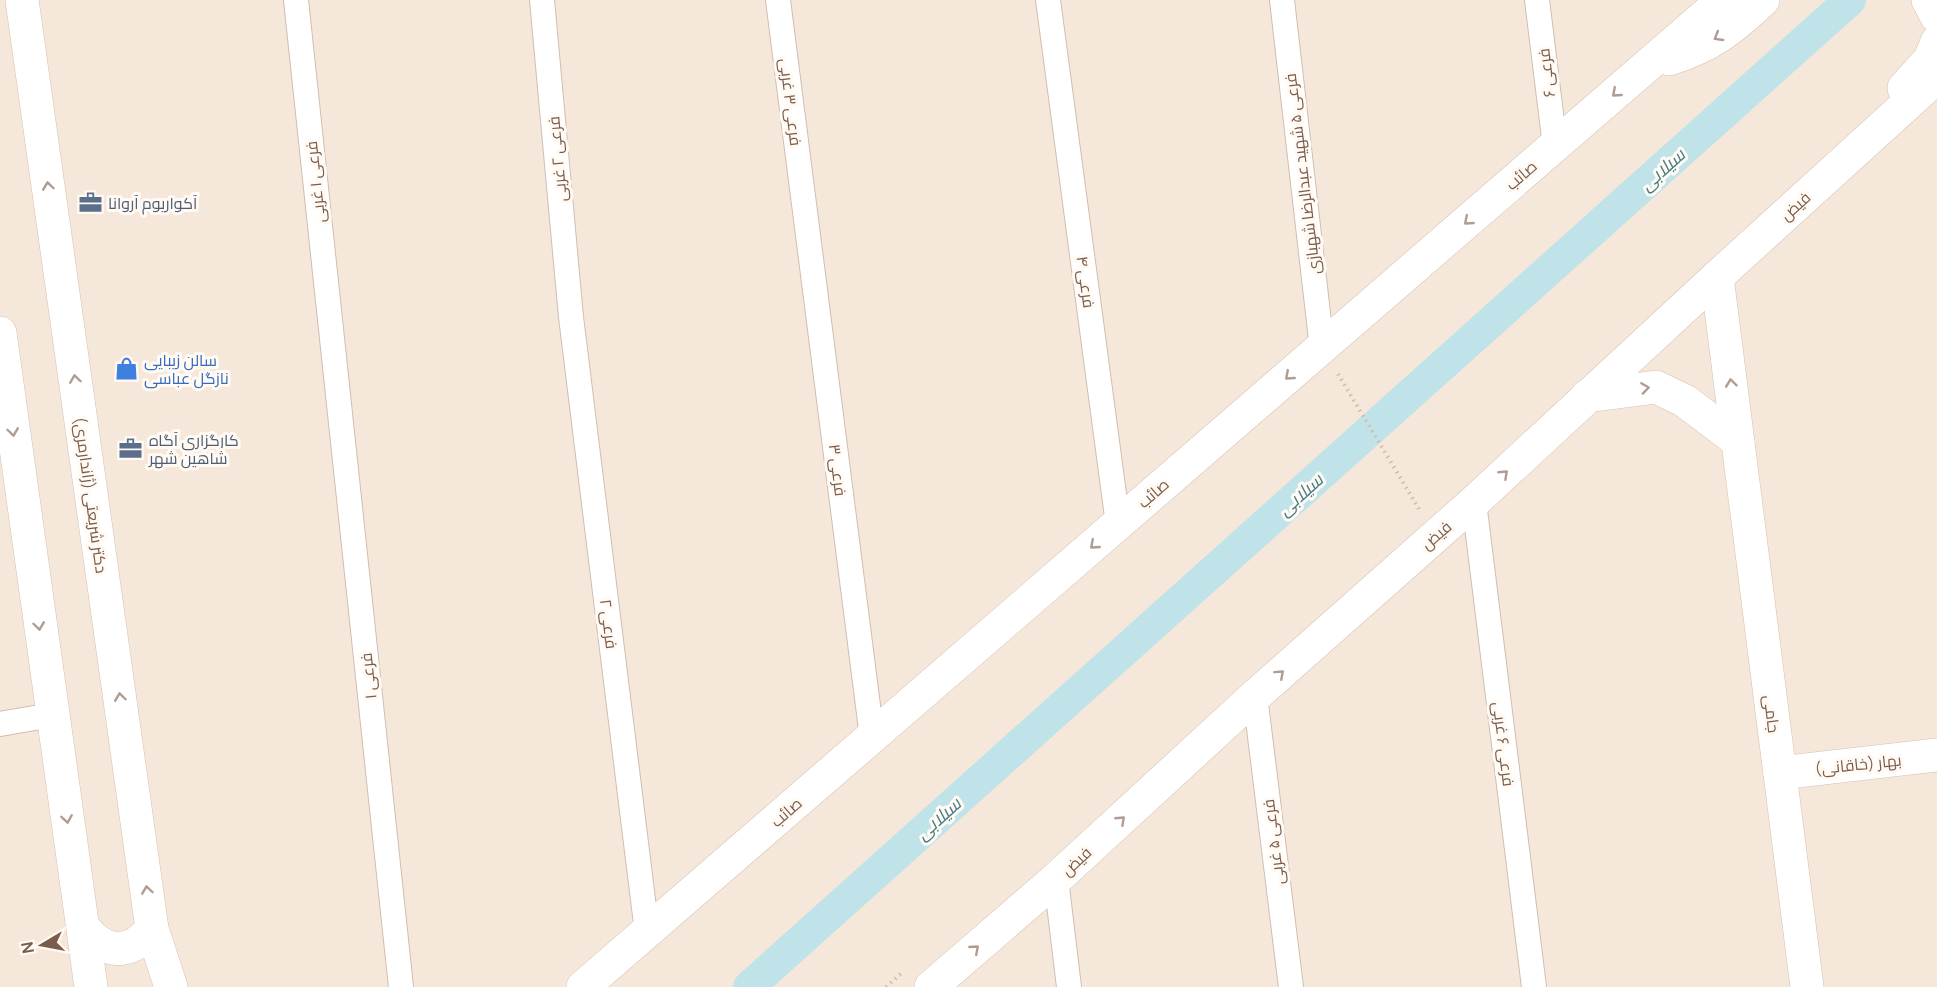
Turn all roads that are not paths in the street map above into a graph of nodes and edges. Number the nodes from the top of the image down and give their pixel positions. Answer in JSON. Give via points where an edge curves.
{"nodes":[{"id":1,"x":22,"y":0,"type":"edge"},
{"id":2,"x":296,"y":0,"type":"edge"},
{"id":3,"x":542,"y":0,"type":"edge"},
{"id":4,"x":778,"y":0,"type":"edge"},
{"id":5,"x":1048,"y":0,"type":"edge"},
{"id":6,"x":1282,"y":0,"type":"edge"},
{"id":7,"x":1537,"y":0,"type":"edge"},
{"id":8,"x":1723,"y":0,"type":"edge"},
{"id":9,"x":1763,"y":0,"type":"edge"},
{"id":10,"x":1937,"y":42,"type":"edge"},
{"id":11,"x":1647,"y":66,"type":"junction"},
{"id":12,"x":1937,"y":77,"type":"edge"},
{"id":13,"x":1880,"y":129,"type":"junction"},
{"id":14,"x":1555,"y":146,"type":"junction"},
{"id":15,"x":804,"y":203,"type":"joint"},
{"id":16,"x":1717,"y":277,"type":"junction"},
{"id":17,"x":571,"y":317,"type":"joint"},
{"id":18,"x":0,"y":333,"type":"edge"},
{"id":19,"x":1322,"y":348,"type":"junction"},
{"id":20,"x":334,"y":364,"type":"joint"},
{"id":21,"x":1587,"y":396,"type":"junction"},
{"id":22,"x":1738,"y":441,"type":"junction"},
{"id":23,"x":1474,"y":502,"type":"junction"},
{"id":24,"x":1118,"y":524,"type":"junction"},
{"id":25,"x":1255,"y":696,"type":"junction"},
{"id":26,"x":51,"y":715,"type":"junction"},
{"id":27,"x":0,"y":724,"type":"edge"},
{"id":28,"x":872,"y":737,"type":"junction"},
{"id":29,"x":1937,"y":755,"type":"edge"},
{"id":30,"x":1780,"y":772,"type":"junction"},
{"id":31,"x":1056,"y":879,"type":"junction"},
{"id":32,"x":83,"y":927,"type":"junction"},
{"id":33,"x":152,"y":929,"type":"junction"},
{"id":34,"x":647,"y":932,"type":"junction"},
{"id":35,"x":91,"y":987,"type":"edge"},
{"id":36,"x":171,"y":987,"type":"edge"},
{"id":37,"x":402,"y":987,"type":"edge"},
{"id":38,"x":584,"y":987,"type":"edge"},
{"id":39,"x":931,"y":987,"type":"edge"},
{"id":40,"x":1069,"y":987,"type":"edge"},
{"id":41,"x":1291,"y":987,"type":"edge"},
{"id":42,"x":1534,"y":987,"type":"edge"},
{"id":43,"x":1807,"y":987,"type":"edge"}],
"edges":[{"from":33,"to":1,"type":"main road","name":"دکتر شریعتی (ژاندارمری)","one_way":true},
{"from":2,"to":20,"type":"street","name":"فرعی ۱ غربی"},
{"from":3,"to":17,"type":"street","name":"فرعی ۲ غربی"},
{"from":4,"to":15,"type":"street","name":"فرعی ۳ غربی"},
{"from":5,"to":24,"type":"street","name":"فرعی ۴"},
{"from":6,"to":19,"type":"street","name":"فرعی ۵ شهید عبدالرضا شهبازی"},
{"from":7,"to":14,"type":"street","name":"فرعی ۶"},
{"from":8,"to":11,"type":"main road","name":"صائب"},
{"from":9,"to":11,"type":"main road","one_way":true,"via":[[1723,35],[1690,52]]},
{"from":10,"to":13,"type":"main road","via":[[1930,59],[1900,92]]},
{"from":11,"to":14,"type":"main road","name":"صائب","one_way":true},
{"from":12,"to":13,"type":"main road","name":"فیض"},
{"from":13,"to":16,"type":"main road","name":"فیض"},
{"from":14,"to":19,"type":"main road","name":"صائب","one_way":true},
{"from":15,"to":28,"type":"street","name":"فرعی ۳"},
{"from":16,"to":21,"type":"main road","name":"فیض"},
{"from":22,"to":16,"type":"main road","name":"جامی","one_way":true},
{"from":17,"to":34,"type":"street","name":"فرعی ۲"},
{"from":18,"to":26,"type":"main road","one_way":true},
{"from":19,"to":24,"type":"main road","name":"صائب","one_way":true},
{"from":20,"to":37,"type":"street","name":"فرعی ۱"},
{"from":21,"to":22,"type":"main road","one_way":true,"via":[[1656,387],[1685,401]]},
{"from":23,"to":21,"type":"main road","name":"فیض","one_way":true},
{"from":22,"to":30,"type":"main road","name":"جامی"},
{"from":25,"to":23,"type":"main road","name":"فیض","one_way":true},
{"from":23,"to":42,"type":"street","name":"فرعی ۶ غربی"},
{"from":24,"to":28,"type":"main road","name":"صائب","one_way":true},
{"from":31,"to":25,"type":"main road","name":"فیض","one_way":true},
{"from":25,"to":41,"type":"street","name":"فرعی ۵ غربی"},
{"from":26,"to":27,"type":"street"},
{"from":26,"to":32,"type":"main road","one_way":true},
{"from":28,"to":34,"type":"main road","name":"صائب"},
{"from":29,"to":30,"type":"main road","name":"بهار (خاقانی)"},
{"from":30,"to":43,"type":"main road","name":"جامی"},
{"from":39,"to":31,"type":"main road","name":"فیض","one_way":true},
{"from":31,"to":40,"type":"street"},
{"from":32,"to":33,"type":"main road","via":[[101,944],[125,949],[141,942]]},
{"from":32,"to":35,"type":"main road"},
{"from":33,"to":36,"type":"main road","name":"دکتر شریعتی (ژاندارمری)"},
{"from":34,"to":38,"type":"main road","name":"صائب"}]}
